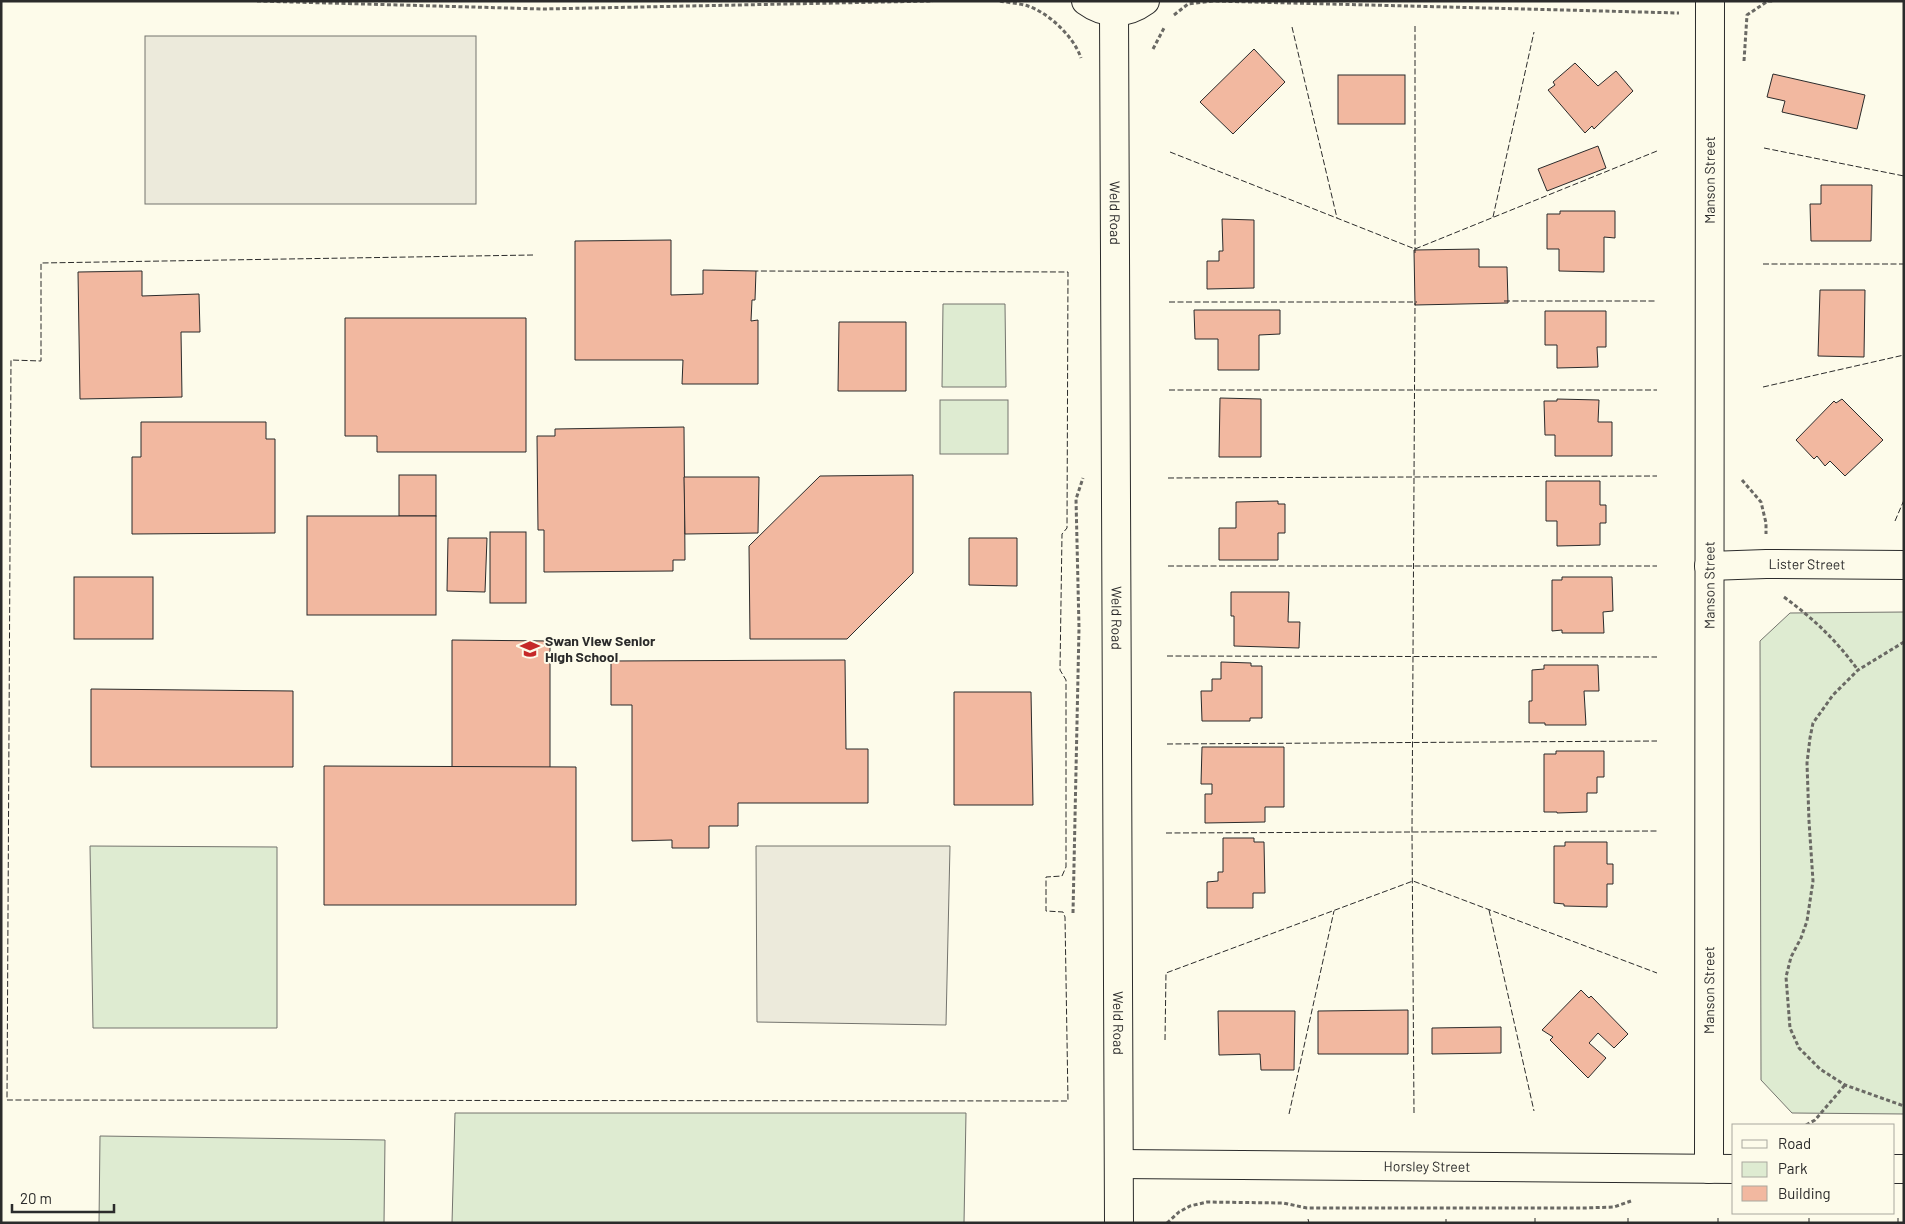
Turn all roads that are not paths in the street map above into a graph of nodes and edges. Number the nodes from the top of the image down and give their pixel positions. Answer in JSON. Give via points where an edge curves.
{"nodes":[{"id":1,"x":1086,"y":1,"type":"edge"},
{"id":2,"x":1145,"y":1,"type":"edge"},
{"id":3,"x":1710,"y":8,"type":"edge"},
{"id":4,"x":1114,"y":13,"type":"junction"},
{"id":5,"x":1904,"y":565,"type":"edge"},
{"id":6,"x":1709,"y":566,"type":"junction"},
{"id":7,"x":1119,"y":1164,"type":"junction"},
{"id":8,"x":1721,"y":1169,"type":"edge"},
{"id":9,"x":1119,"y":1223,"type":"edge"}],
"edges":[{"from":1,"to":4,"type":"street","via":[[1100,10]]},
{"from":2,"to":4,"type":"street","via":[[1136,8]]},
{"from":3,"to":6,"type":"street","name":"Manson Street"},
{"from":4,"to":7,"type":"street","name":"Weld Road"},
{"from":5,"to":6,"type":"street","name":"Lister Street"},
{"from":6,"to":8,"type":"street","name":"Manson Street"},
{"from":7,"to":8,"type":"street","name":"Horsley Street"},
{"from":7,"to":9,"type":"street","name":"Weld Road"}]}
